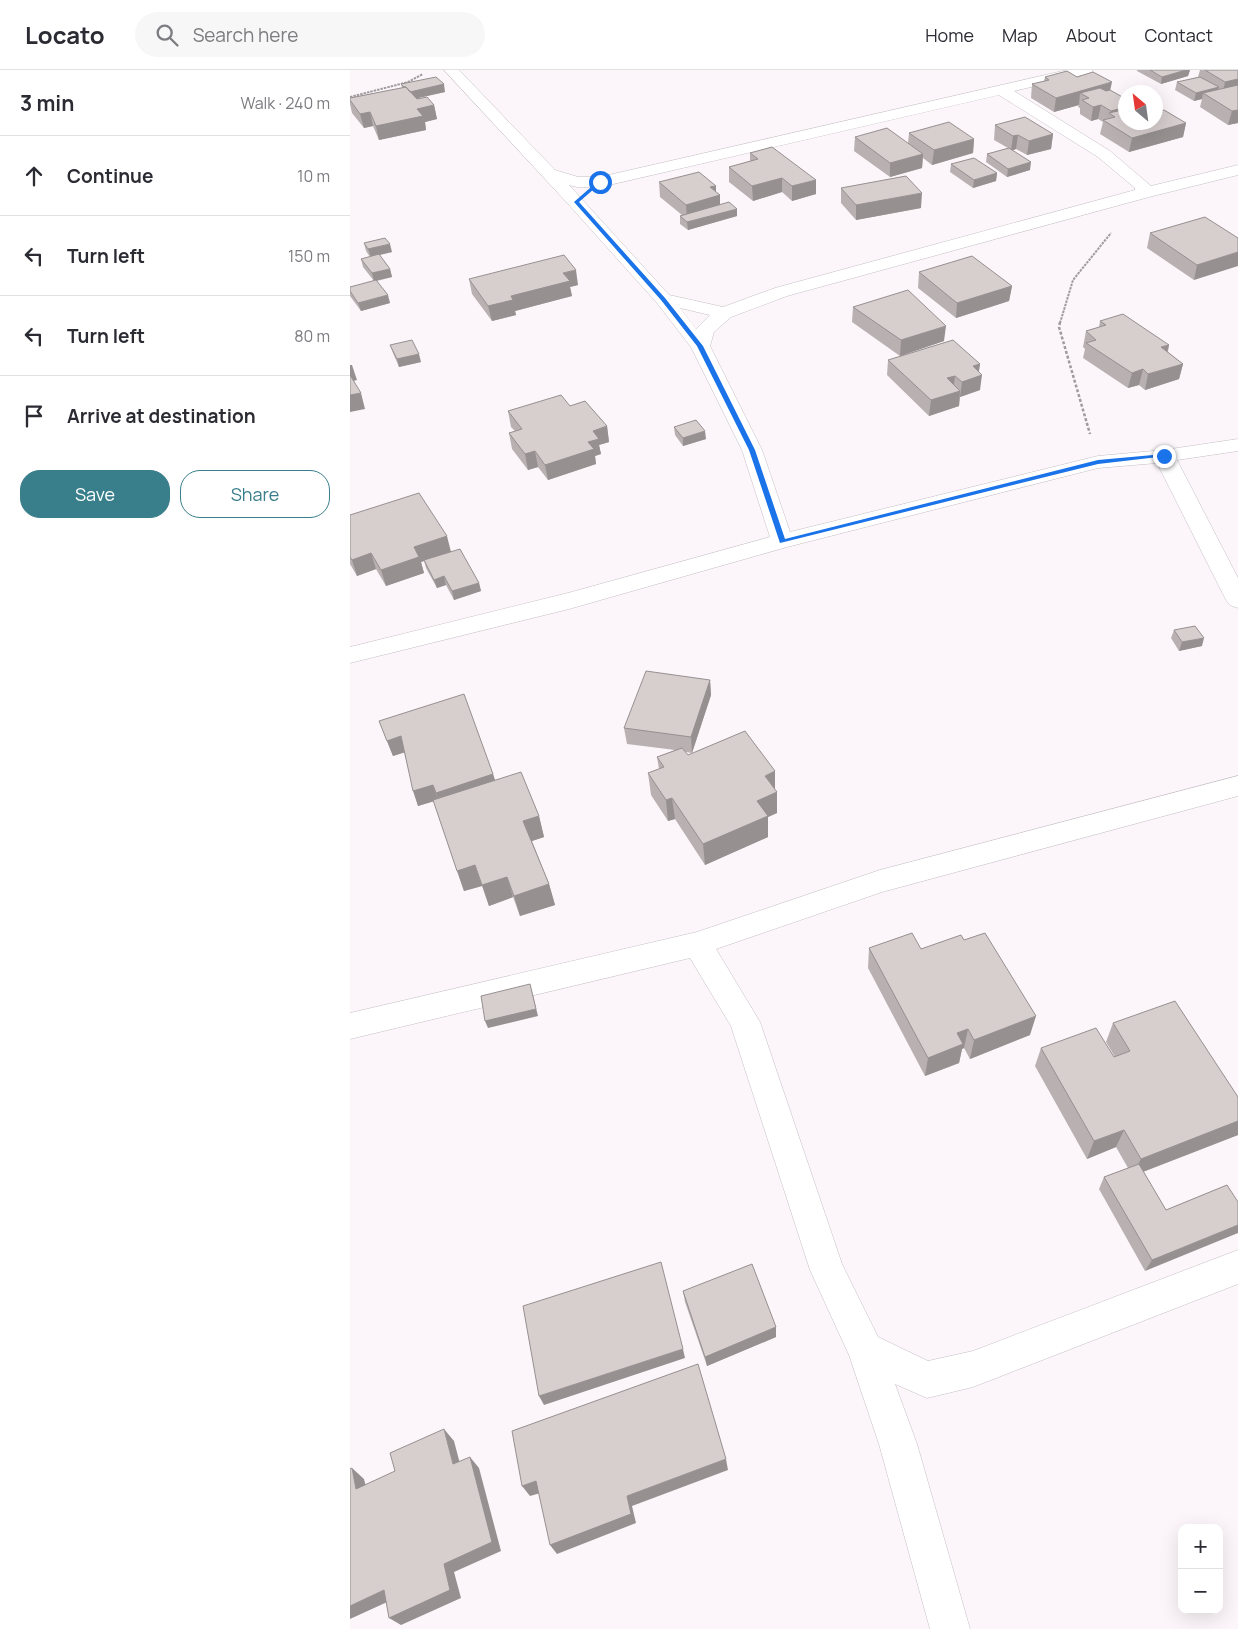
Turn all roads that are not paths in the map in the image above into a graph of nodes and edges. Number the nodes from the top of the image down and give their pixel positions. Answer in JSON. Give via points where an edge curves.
{"nodes":[{"id":1,"x":450,"y":70,"type":"edge"},
{"id":2,"x":1086,"y":70,"type":"edge"},
{"id":3,"x":1000,"y":89,"type":"junction"},
{"id":4,"x":1238,"y":170,"type":"edge"},
{"id":5,"x":551,"y":174,"type":"junction"},
{"id":6,"x":600,"y":182,"type":"junction"},
{"id":7,"x":1143,"y":193,"type":"junction"},
{"id":8,"x":576,"y":202,"type":"junction"},
{"id":9,"x":663,"y":299,"type":"junction"},
{"id":10,"x":724,"y":313,"type":"junction"},
{"id":11,"x":700,"y":346,"type":"junction"},
{"id":12,"x":1238,"y":444,"type":"edge"},
{"id":13,"x":1164,"y":456,"type":"junction"},
{"id":14,"x":782,"y":542,"type":"junction"},
{"id":15,"x":1238,"y":600,"type":"edge"},
{"id":16,"x":350,"y":655,"type":"edge"},
{"id":17,"x":1238,"y":786,"type":"edge"},
{"id":18,"x":697,"y":944,"type":"junction"},
{"id":19,"x":350,"y":1026,"type":"edge"},
{"id":20,"x":1238,"y":1267,"type":"edge"},
{"id":21,"x":866,"y":1350,"type":"junction"},
{"id":22,"x":950,"y":1629,"type":"edge"}],
"edges":[{"from":1,"to":5,"type":"street"},
{"from":2,"to":3,"type":"street"},
{"from":3,"to":6,"type":"street"},
{"from":3,"to":7,"type":"street","via":[[1104,154],[1143,186]]},
{"from":4,"to":7,"type":"street"},
{"from":5,"to":6,"type":"street","via":[[577,182]]},
{"from":5,"to":8,"type":"street"},
{"from":6,"to":8,"type":"street"},
{"from":7,"to":10,"type":"street","via":[[781,292]]},
{"from":8,"to":9,"type":"street"},
{"from":9,"to":10,"type":"street"},
{"from":9,"to":11,"type":"street"},
{"from":10,"to":11,"type":"street","via":[[705,330]]},
{"from":11,"to":14,"type":"street","via":[[752,450]]},
{"from":12,"to":13,"type":"street"},
{"from":13,"to":14,"type":"street","via":[[1098,462]]},
{"from":13,"to":15,"type":"street"},
{"from":14,"to":16,"type":"street","via":[[569,601]]},
{"from":17,"to":18,"type":"street","via":[[880,881]]},
{"from":18,"to":19,"type":"street"},
{"from":18,"to":21,"type":"street","via":[[745,1022],[827,1270]]},
{"from":20,"to":21,"type":"street","via":[[973,1369],[927,1380]]},
{"from":21,"to":22,"type":"street","via":[[898,1444]]}]}
